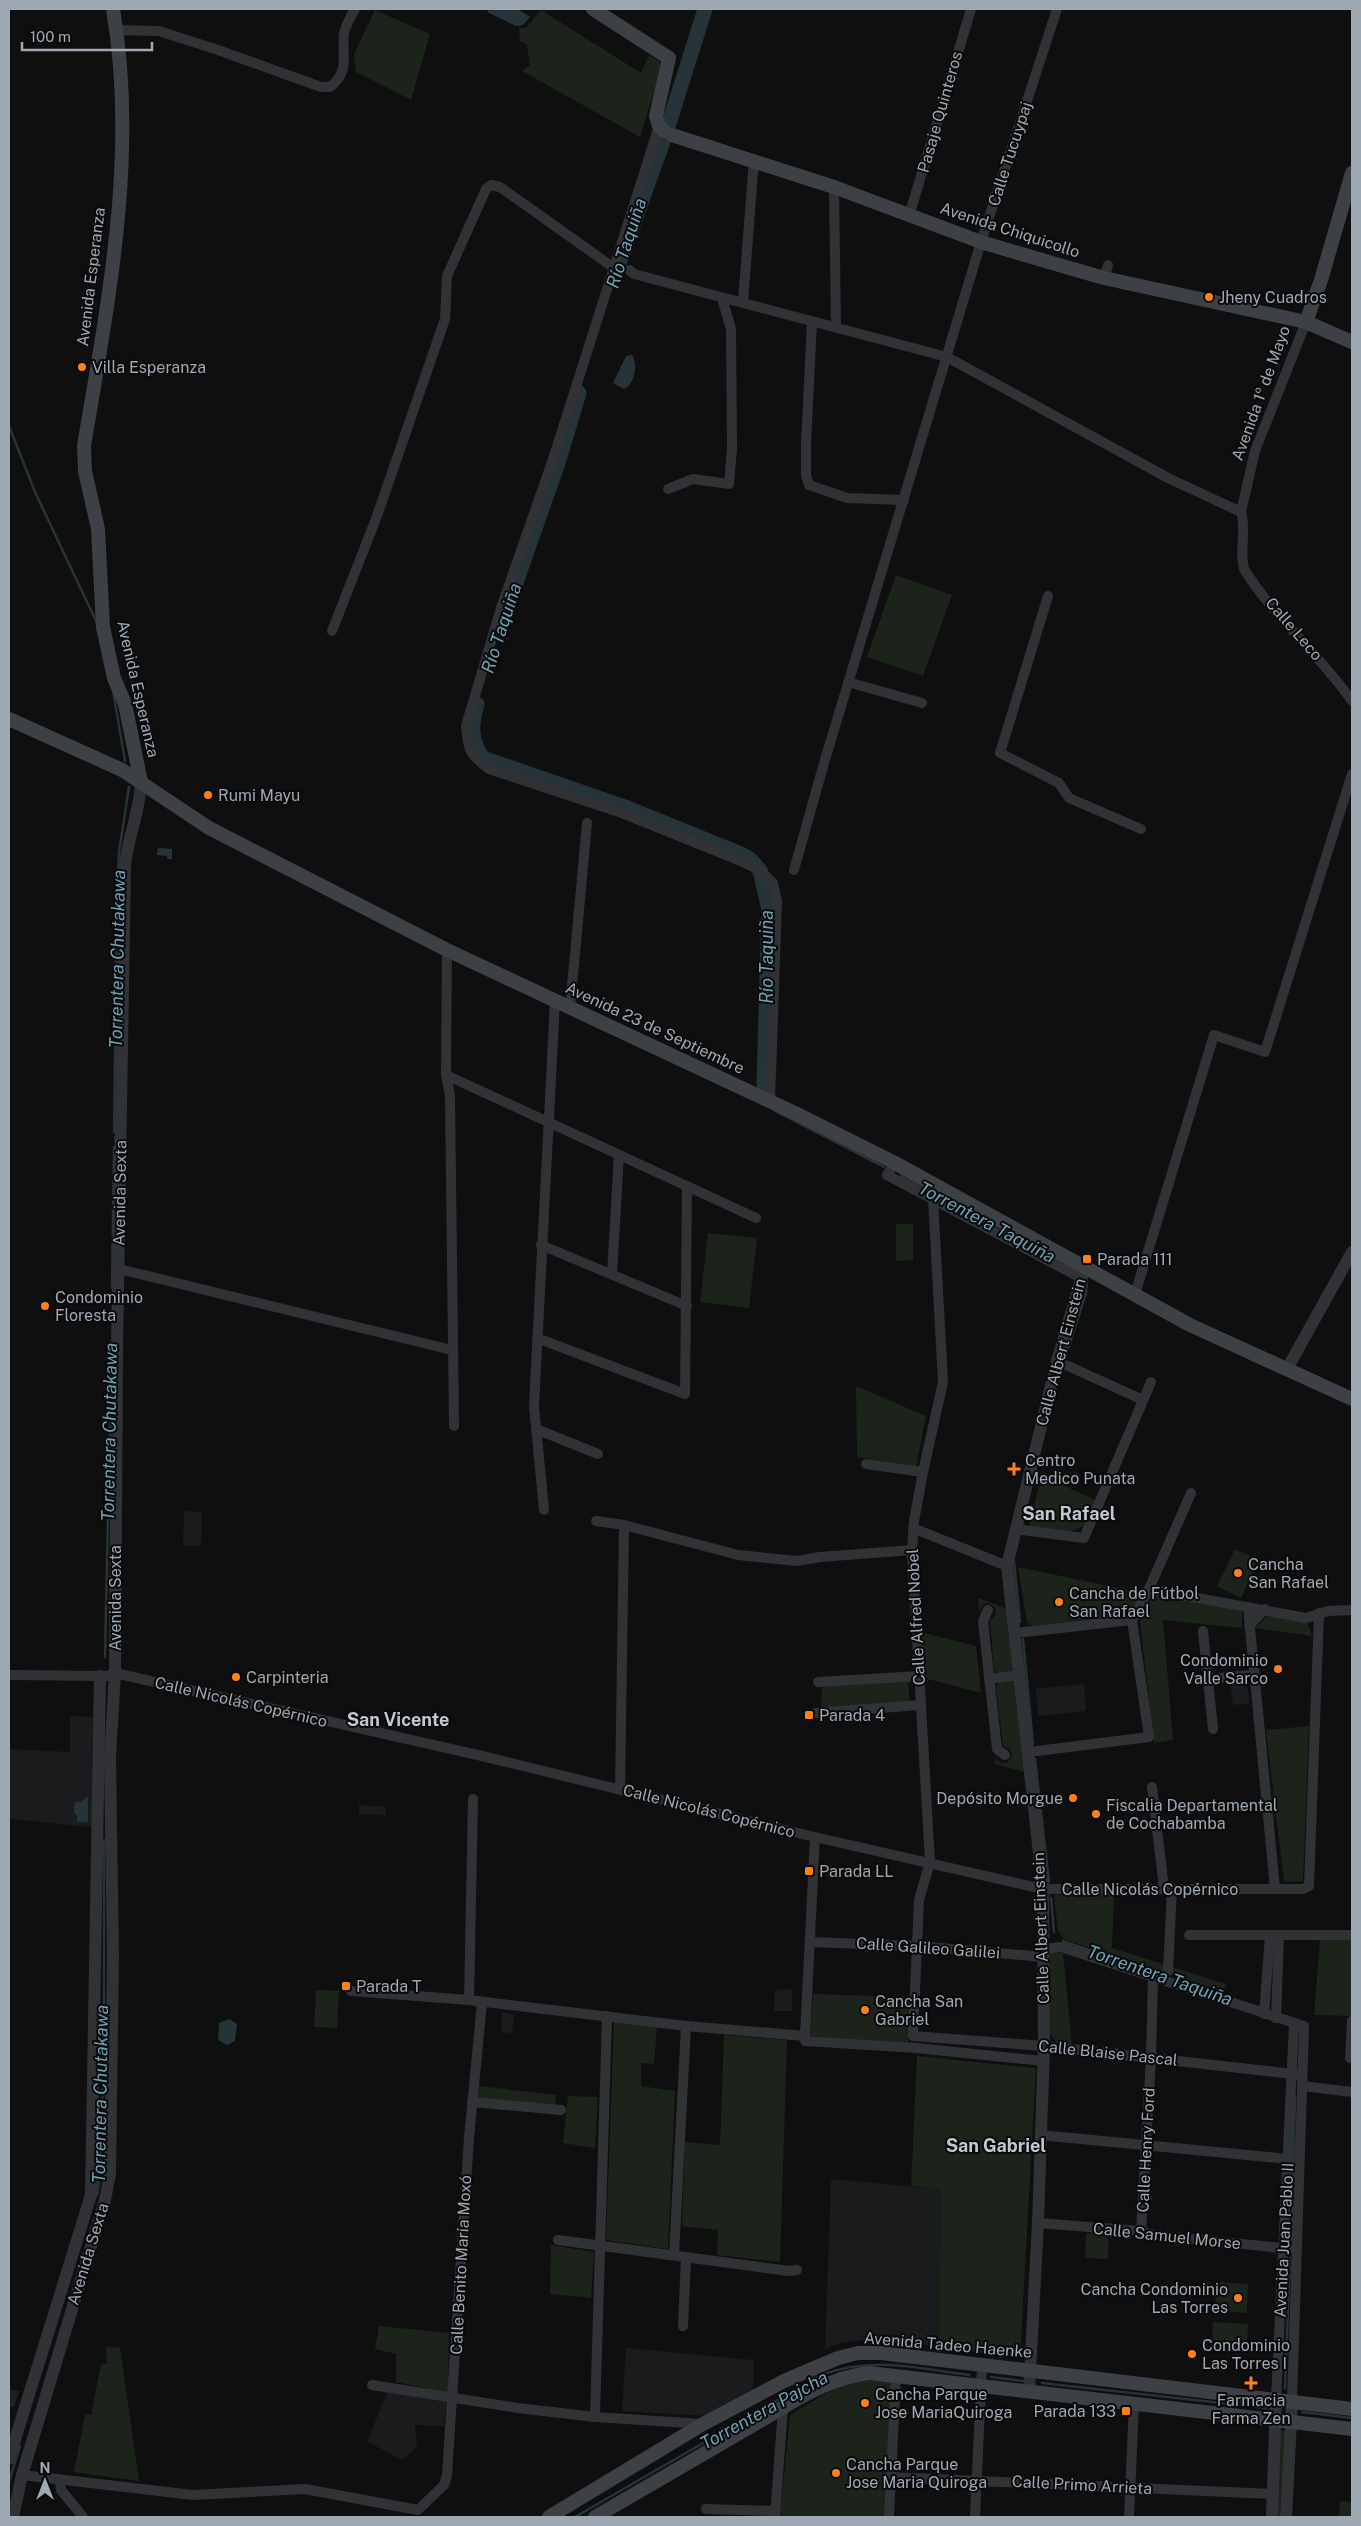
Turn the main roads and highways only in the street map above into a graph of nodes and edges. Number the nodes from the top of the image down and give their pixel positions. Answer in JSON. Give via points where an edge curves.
{"nodes":[{"id":1,"x":113,"y":9,"type":"edge"},
{"id":2,"x":593,"y":9,"type":"edge"},
{"id":3,"x":1352,"y":173,"type":"edge"},
{"id":4,"x":1348,"y":205,"type":"edge"},
{"id":5,"x":1306,"y":322,"type":"junction"},
{"id":6,"x":1352,"y":342,"type":"edge"},
{"id":7,"x":9,"y":719,"type":"edge"},
{"id":8,"x":138,"y":779,"type":"junction"},
{"id":9,"x":1352,"y":1399,"type":"edge"},
{"id":10,"x":1352,"y":2409,"type":"edge"},
{"id":11,"x":1352,"y":2429,"type":"edge"},
{"id":12,"x":550,"y":2517,"type":"edge"},
{"id":13,"x":595,"y":2517,"type":"edge"}],
"edges":[{"from":1,"to":8,"type":"main road","name":"Avenida Esperanza","via":[[122,74],[117,242],[84,446],[85,472],[98,530],[103,628],[114,678],[125,704]]},
{"from":2,"to":5,"type":"main road","name":"Avenida Chiquicollo","via":[[669,58],[656,116],[666,131],[834,187],[981,242]]},
{"from":3,"to":4,"type":"main road","name":"Avenida 1º de Mayo"},
{"from":4,"to":5,"type":"main road","name":"Avenida 1º de Mayo"},
{"from":5,"to":6,"type":"main road","name":"Avenida Chiquicollo"},
{"from":7,"to":8,"type":"main road","name":"Avenida 23 de Septiembre"},
{"from":8,"to":9,"type":"main road","name":"Avenida 23 de Septiembre","via":[[209,828],[447,950],[770,1101],[1083,1272]]},
{"from":10,"to":12,"type":"main road","name":"Avenida Tadeo Haenke","via":[[858,2353],[784,2381],[703,2424]]},
{"from":11,"to":13,"type":"main road","via":[[869,2373],[831,2382]]}]}
